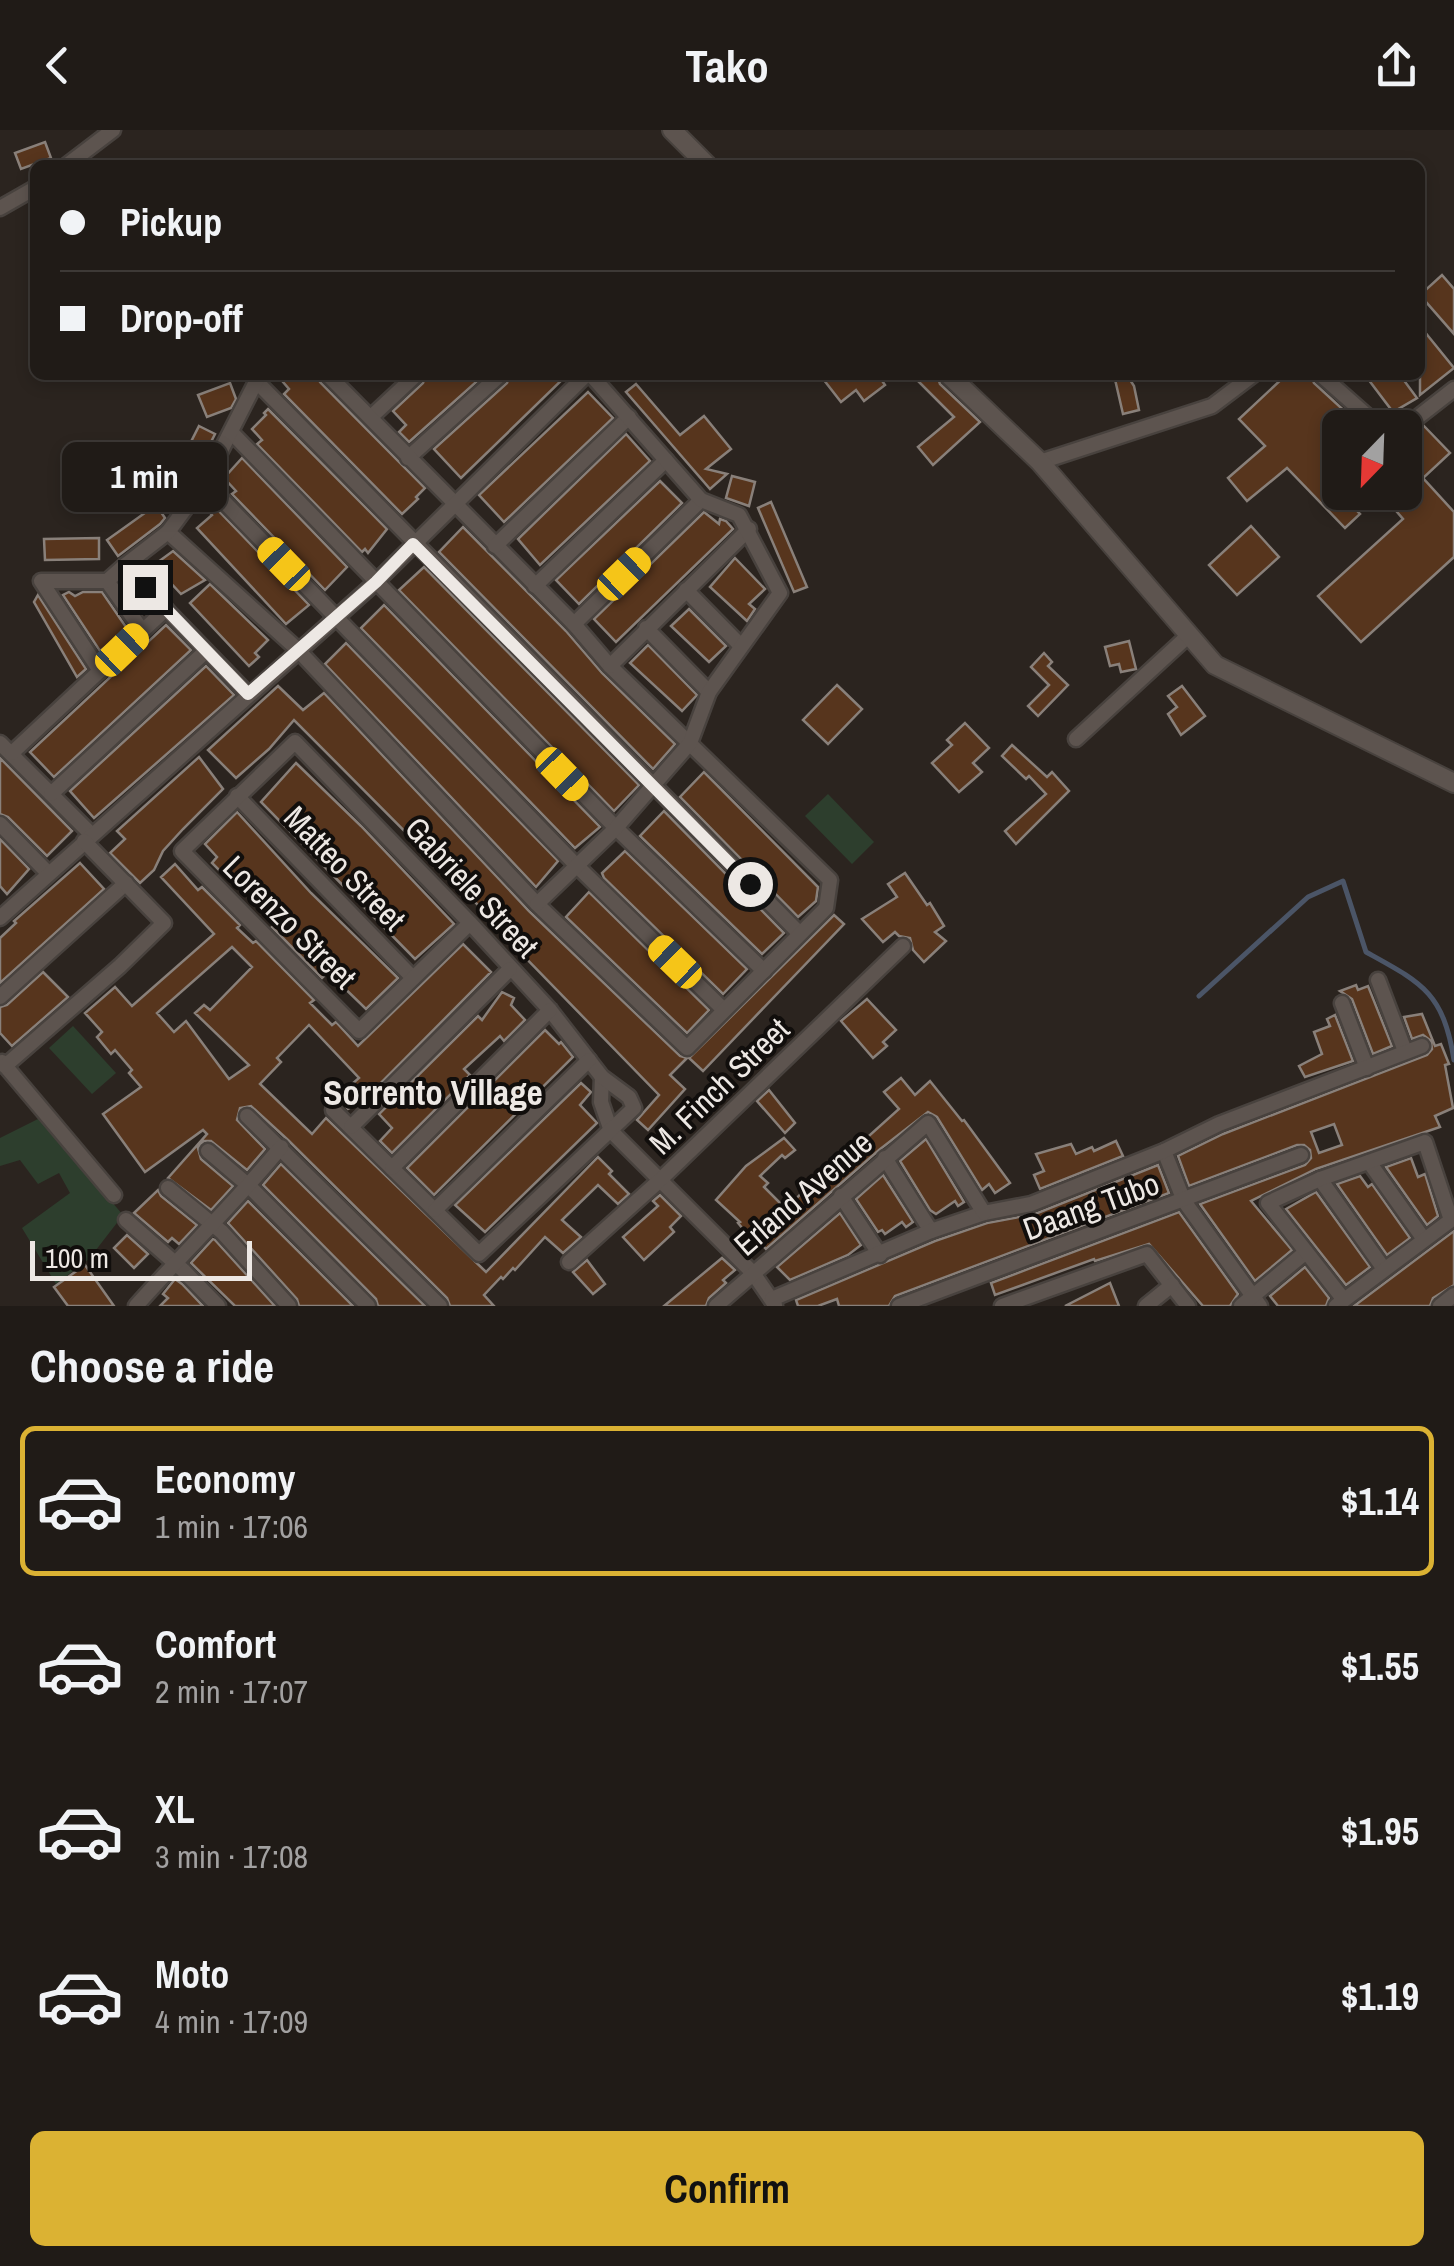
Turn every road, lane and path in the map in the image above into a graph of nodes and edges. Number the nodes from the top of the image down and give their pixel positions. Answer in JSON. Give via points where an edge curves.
{"nodes":[{"id":1,"x":113,"y":130,"type":"edge"},
{"id":2,"x":672,"y":130,"type":"edge"},
{"id":3,"x":74,"y":160,"type":"edge"},
{"id":4,"x":702,"y":160,"type":"edge"},
{"id":5,"x":30,"y":191,"type":"edge"},
{"id":6,"x":0,"y":208,"type":"edge"},
{"id":7,"x":256,"y":380,"type":"edge"},
{"id":8,"x":260,"y":380,"type":"edge"},
{"id":9,"x":335,"y":380,"type":"edge"},
{"id":10,"x":411,"y":380,"type":"edge"},
{"id":11,"x":494,"y":380,"type":"edge"},
{"id":12,"x":583,"y":380,"type":"edge"},
{"id":13,"x":593,"y":380,"type":"edge"},
{"id":14,"x":954,"y":380,"type":"edge"},
{"id":15,"x":1247,"y":380,"type":"edge"},
{"id":16,"x":1327,"y":380,"type":"edge"},
{"id":17,"x":1454,"y":388,"type":"edge"},
{"id":18,"x":1361,"y":410,"type":"edge"},
{"id":19,"x":1422,"y":414,"type":"edge"},
{"id":20,"x":372,"y":417,"type":"junction"},
{"id":21,"x":629,"y":417,"type":"junction"},
{"id":22,"x":232,"y":433,"type":"junction"},
{"id":23,"x":408,"y":458,"type":"junction"},
{"id":24,"x":666,"y":460,"type":"junction"},
{"id":25,"x":1040,"y":462,"type":"junction"},
{"id":26,"x":205,"y":482,"type":"junction"},
{"id":27,"x":701,"y":500,"type":"junction"},
{"id":28,"x":454,"y":506,"type":"junction"},
{"id":29,"x":748,"y":530,"type":"junction"},
{"id":30,"x":168,"y":532,"type":"junction"},
{"id":31,"x":413,"y":544,"type":"junction"},
{"id":32,"x":495,"y":546,"type":"junction"},
{"id":33,"x":124,"y":566,"type":"junction"},
{"id":34,"x":107,"y":581,"type":"junction"},
{"id":35,"x":376,"y":582,"type":"junction"},
{"id":36,"x":535,"y":586,"type":"junction"},
{"id":37,"x":686,"y":590,"type":"junction"},
{"id":38,"x":166,"y":609,"type":"junction"},
{"id":39,"x":336,"y":618,"type":"junction"},
{"id":40,"x":574,"y":624,"type":"junction"},
{"id":41,"x":646,"y":628,"type":"junction"},
{"id":42,"x":142,"y":630,"type":"junction"},
{"id":43,"x":1189,"y":635,"type":"junction"},
{"id":44,"x":740,"y":645,"type":"junction"},
{"id":45,"x":298,"y":649,"type":"junction"},
{"id":46,"x":206,"y":651,"type":"junction"},
{"id":47,"x":610,"y":666,"type":"junction"},
{"id":48,"x":100,"y":671,"type":"junction"},
{"id":49,"x":709,"y":692,"type":"junction"},
{"id":50,"x":248,"y":694,"type":"junction"},
{"id":51,"x":1076,"y":740,"type":"dead end"},
{"id":52,"x":690,"y":743,"type":"junction"},
{"id":53,"x":6,"y":748,"type":"edge"},
{"id":54,"x":1454,"y":783,"type":"edge"},
{"id":55,"x":652,"y":786,"type":"junction"},
{"id":56,"x":51,"y":794,"type":"junction"},
{"id":57,"x":237,"y":796,"type":"junction"},
{"id":58,"x":0,"y":824,"type":"edge"},
{"id":59,"x":616,"y":828,"type":"junction"},
{"id":60,"x":88,"y":838,"type":"junction"},
{"id":61,"x":576,"y":866,"type":"junction"},
{"id":62,"x":48,"y":873,"type":"junction"},
{"id":63,"x":126,"y":884,"type":"junction"},
{"id":64,"x":536,"y":904,"type":"junction"},
{"id":65,"x":2,"y":912,"type":"edge"},
{"id":66,"x":470,"y":923,"type":"junction"},
{"id":67,"x":798,"y":933,"type":"junction"},
{"id":68,"x":903,"y":946,"type":"dead end"},
{"id":69,"x":510,"y":969,"type":"junction"},
{"id":70,"x":764,"y":971,"type":"junction"},
{"id":71,"x":413,"y":978,"type":"junction"},
{"id":72,"x":1378,"y":980,"type":"dead end"},
{"id":73,"x":0,"y":997,"type":"edge"},
{"id":74,"x":1342,"y":1003,"type":"dead end"},
{"id":75,"x":550,"y":1010,"type":"junction"},
{"id":76,"x":724,"y":1010,"type":"junction"},
{"id":77,"x":1422,"y":1046,"type":"dead end"},
{"id":78,"x":1404,"y":1051,"type":"junction"},
{"id":79,"x":589,"y":1060,"type":"junction"},
{"id":80,"x":3,"y":1063,"type":"edge"},
{"id":81,"x":1367,"y":1068,"type":"junction"},
{"id":82,"x":602,"y":1077,"type":"junction"},
{"id":83,"x":333,"y":1110,"type":"dead end"},
{"id":84,"x":247,"y":1116,"type":"dead end"},
{"id":85,"x":350,"y":1127,"type":"junction"},
{"id":86,"x":613,"y":1133,"type":"junction"},
{"id":87,"x":281,"y":1147,"type":"junction"},
{"id":88,"x":208,"y":1151,"type":"dead end"},
{"id":89,"x":1164,"y":1151,"type":"junction"},
{"id":90,"x":1301,"y":1155,"type":"dead end"},
{"id":91,"x":886,"y":1158,"type":"junction"},
{"id":92,"x":1369,"y":1162,"type":"junction"},
{"id":93,"x":392,"y":1168,"type":"junction"},
{"id":94,"x":1320,"y":1179,"type":"junction"},
{"id":95,"x":659,"y":1181,"type":"junction"},
{"id":96,"x":249,"y":1186,"type":"junction"},
{"id":97,"x":168,"y":1188,"type":"dead end"},
{"id":98,"x":114,"y":1195,"type":"dead end"},
{"id":99,"x":842,"y":1196,"type":"junction"},
{"id":100,"x":1184,"y":1201,"type":"junction"},
{"id":101,"x":436,"y":1210,"type":"junction"},
{"id":102,"x":984,"y":1214,"type":"junction"},
{"id":103,"x":126,"y":1220,"type":"dead end"},
{"id":104,"x":210,"y":1222,"type":"junction"},
{"id":105,"x":931,"y":1231,"type":"junction"},
{"id":106,"x":1423,"y":1238,"type":"junction"},
{"id":107,"x":1306,"y":1252,"type":"junction"},
{"id":108,"x":880,"y":1256,"type":"junction"},
{"id":109,"x":569,"y":1262,"type":"dead end"},
{"id":110,"x":174,"y":1263,"type":"junction"},
{"id":111,"x":1384,"y":1270,"type":"junction"},
{"id":112,"x":754,"y":1274,"type":"junction"},
{"id":113,"x":1172,"y":1285,"type":"junction"},
{"id":114,"x":1454,"y":1295,"type":"edge"},
{"id":115,"x":774,"y":1302,"type":"edge"},
{"id":116,"x":1251,"y":1303,"type":"edge"},
{"id":117,"x":1340,"y":1303,"type":"edge"},
{"id":118,"x":136,"y":1306,"type":"edge"},
{"id":119,"x":218,"y":1306,"type":"edge"},
{"id":120,"x":289,"y":1306,"type":"edge"},
{"id":121,"x":368,"y":1306,"type":"edge"},
{"id":122,"x":440,"y":1306,"type":"edge"},
{"id":123,"x":716,"y":1306,"type":"edge"},
{"id":124,"x":899,"y":1306,"type":"edge"},
{"id":125,"x":1002,"y":1306,"type":"edge"},
{"id":126,"x":1146,"y":1306,"type":"edge"},
{"id":127,"x":1188,"y":1306,"type":"edge"},
{"id":128,"x":1440,"y":1306,"type":"edge"}],
"edges":[{"from":1,"to":3,"type":"street"},
{"from":2,"to":4,"type":"street"},
{"from":5,"to":6,"type":"street"},
{"from":7,"to":22,"type":"street"},
{"from":8,"to":31,"type":"street"},
{"from":9,"to":20,"type":"street"},
{"from":10,"to":20,"type":"street"},
{"from":11,"to":23,"type":"street"},
{"from":12,"to":28,"type":"street"},
{"from":13,"to":21,"type":"street"},
{"from":14,"to":25,"type":"street"},
{"from":15,"to":25,"type":"street","via":[[1212,406]]},
{"from":16,"to":18,"type":"street"},
{"from":17,"to":19,"type":"street"},
{"from":20,"to":23,"type":"street"},
{"from":21,"to":24,"type":"street"},
{"from":21,"to":32,"type":"street"},
{"from":22,"to":26,"type":"street"},
{"from":22,"to":35,"type":"street"},
{"from":23,"to":28,"type":"street"},
{"from":24,"to":27,"type":"street"},
{"from":24,"to":36,"type":"street"},
{"from":25,"to":43,"type":"street"},
{"from":26,"to":30,"type":"street"},
{"from":26,"to":39,"type":"street"},
{"from":27,"to":29,"type":"street","via":[[739,515]]},
{"from":27,"to":40,"type":"street"},
{"from":28,"to":31,"type":"street"},
{"from":28,"to":32,"type":"street"},
{"from":29,"to":37,"type":"street"},
{"from":29,"to":44,"type":"street","via":[[780,593]]},
{"from":30,"to":33,"type":"street"},
{"from":30,"to":45,"type":"street"},
{"from":31,"to":35,"type":"street"},
{"from":31,"to":55,"type":"street"},
{"from":32,"to":36,"type":"street"},
{"from":33,"to":34,"type":"street"},
{"from":33,"to":38,"type":"street"},
{"from":34,"to":42,"type":"street"},
{"from":34,"to":48,"type":"street","via":[[41,581]]},
{"from":35,"to":39,"type":"street"},
{"from":35,"to":59,"type":"street"},
{"from":36,"to":40,"type":"street"},
{"from":37,"to":41,"type":"street"},
{"from":37,"to":44,"type":"street"},
{"from":38,"to":42,"type":"street"},
{"from":38,"to":46,"type":"street"},
{"from":39,"to":45,"type":"street"},
{"from":39,"to":61,"type":"street"},
{"from":40,"to":47,"type":"street"},
{"from":41,"to":47,"type":"street"},
{"from":41,"to":49,"type":"street"},
{"from":42,"to":48,"type":"street"},
{"from":43,"to":51,"type":"street"},
{"from":43,"to":54,"type":"street","via":[[1215,665]]},
{"from":44,"to":49,"type":"street"},
{"from":45,"to":50,"type":"street"},
{"from":45,"to":64,"type":"street"},
{"from":46,"to":50,"type":"street"},
{"from":46,"to":56,"type":"street"},
{"from":47,"to":52,"type":"street"},
{"from":48,"to":53,"type":"street"},
{"from":49,"to":52,"type":"street"},
{"from":50,"to":60,"type":"street"},
{"from":52,"to":55,"type":"street"},
{"from":52,"to":67,"type":"street","via":[[830,880],[826,908]]},
{"from":53,"to":56,"type":"street"},
{"from":55,"to":59,"type":"street"},
{"from":55,"to":67,"type":"street"},
{"from":56,"to":60,"type":"street"},
{"from":57,"to":66,"type":"street","name":"Gabriele Street","via":[[296,742]]},
{"from":57,"to":71,"type":"street","name":"Matteo Street"},
{"from":57,"to":71,"type":"street","name":"Lorenzo Street","via":[[182,851],[359,1031]]},
{"from":58,"to":62,"type":"street"},
{"from":59,"to":61,"type":"street"},
{"from":59,"to":70,"type":"street"},
{"from":60,"to":62,"type":"street"},
{"from":60,"to":63,"type":"street"},
{"from":61,"to":64,"type":"street"},
{"from":61,"to":76,"type":"street"},
{"from":62,"to":65,"type":"street"},
{"from":63,"to":73,"type":"street"},
{"from":63,"to":80,"type":"street","via":[[164,923]]},
{"from":64,"to":76,"type":"street","via":[[687,1048]]},
{"from":66,"to":69,"type":"street","name":"Gabriele Street"},
{"from":66,"to":71,"type":"street"},
{"from":67,"to":70,"type":"street"},
{"from":68,"to":95,"type":"street","name":"M. Finch Street"},
{"from":69,"to":75,"type":"street","name":"Gabriele Street"},
{"from":69,"to":85,"type":"street"},
{"from":70,"to":76,"type":"street"},
{"from":72,"to":78,"type":"street"},
{"from":74,"to":81,"type":"street"},
{"from":75,"to":79,"type":"street","name":"Gabriele Street"},
{"from":75,"to":93,"type":"street"},
{"from":77,"to":78,"type":"street"},
{"from":78,"to":81,"type":"street"},
{"from":79,"to":82,"type":"street","name":"Gabriele Street"},
{"from":79,"to":101,"type":"street"},
{"from":80,"to":98,"type":"street"},
{"from":81,"to":89,"type":"street"},
{"from":82,"to":86,"type":"street","via":[[601,1102]]},
{"from":82,"to":86,"type":"street","name":"Gabriele Street","via":[[634,1106]]},
{"from":83,"to":85,"type":"street"},
{"from":84,"to":87,"type":"street"},
{"from":85,"to":93,"type":"street"},
{"from":86,"to":95,"type":"street"},
{"from":86,"to":101,"type":"street","via":[[480,1254]]},
{"from":87,"to":96,"type":"street"},
{"from":87,"to":122,"type":"street"},
{"from":88,"to":96,"type":"street"},
{"from":89,"to":100,"type":"street"},
{"from":89,"to":102,"type":"street","via":[[1031,1204]]},
{"from":90,"to":100,"type":"street","name":"Daang Tubo"},
{"from":91,"to":99,"type":"street","name":"Erland Avenue"},
{"from":91,"to":102,"type":"street","name":"Erland Avenue","via":[[928,1123]]},
{"from":91,"to":105,"type":"street"},
{"from":92,"to":94,"type":"street"},
{"from":92,"to":106,"type":"street"},
{"from":92,"to":106,"type":"street","via":[[1425,1142],[1451,1220]]},
{"from":93,"to":101,"type":"street"},
{"from":94,"to":107,"type":"street","via":[[1268,1203]]},
{"from":94,"to":111,"type":"street"},
{"from":95,"to":109,"type":"street","name":"M. Finch Street"},
{"from":95,"to":112,"type":"street"},
{"from":96,"to":104,"type":"street"},
{"from":96,"to":121,"type":"street"},
{"from":97,"to":104,"type":"street"},
{"from":99,"to":108,"type":"street"},
{"from":99,"to":112,"type":"street","name":"Erland Avenue"},
{"from":100,"to":116,"type":"street"},
{"from":100,"to":124,"type":"street","name":"Daang Tubo"},
{"from":102,"to":105,"type":"street"},
{"from":103,"to":110,"type":"street"},
{"from":104,"to":110,"type":"street"},
{"from":104,"to":120,"type":"street"},
{"from":105,"to":108,"type":"street"},
{"from":106,"to":111,"type":"street"},
{"from":107,"to":116,"type":"street"},
{"from":107,"to":117,"type":"street"},
{"from":108,"to":115,"type":"street"},
{"from":110,"to":118,"type":"street"},
{"from":110,"to":119,"type":"street"},
{"from":111,"to":117,"type":"street"},
{"from":112,"to":115,"type":"street"},
{"from":112,"to":123,"type":"street","name":"Erland Avenue"},
{"from":113,"to":125,"type":"street","via":[[1147,1254]]},
{"from":113,"to":126,"type":"street"},
{"from":113,"to":127,"type":"street"},
{"from":114,"to":128,"type":"street"}]}
